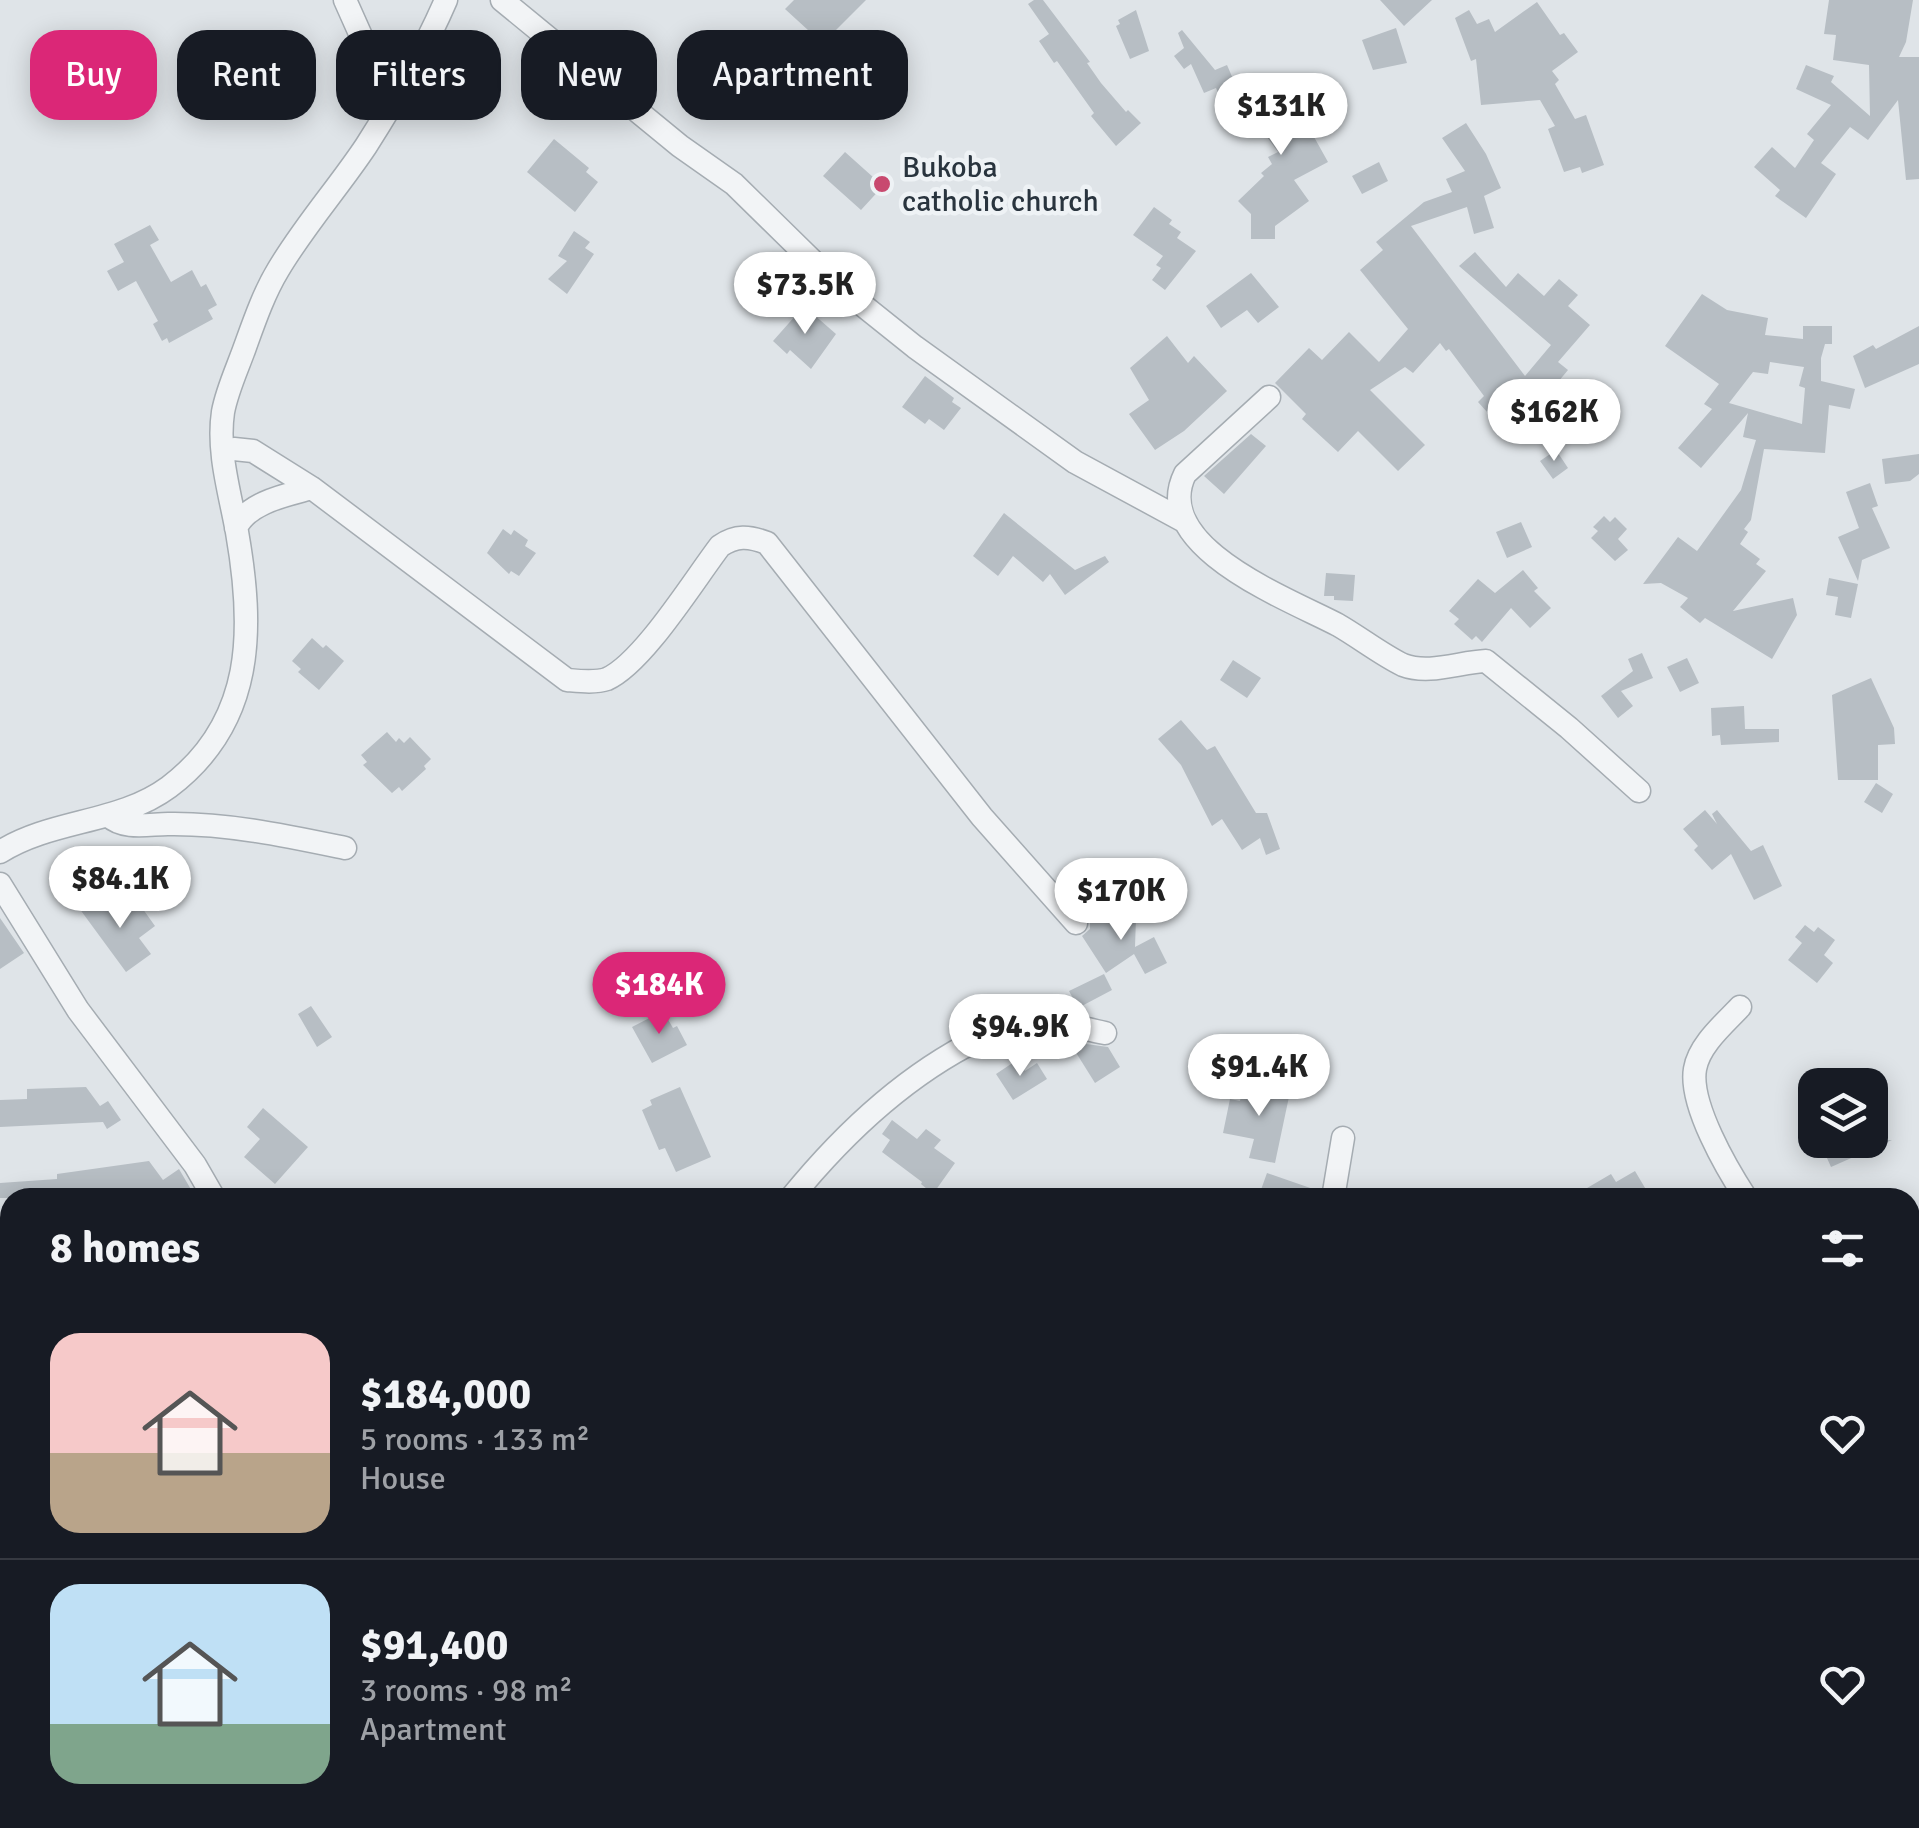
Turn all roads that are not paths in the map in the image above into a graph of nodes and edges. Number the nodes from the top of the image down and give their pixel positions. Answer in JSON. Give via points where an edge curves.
{"nodes":[{"id":1,"x":345,"y":0,"type":"edge"},
{"id":2,"x":446,"y":0,"type":"edge"},
{"id":3,"x":502,"y":0,"type":"edge"},
{"id":4,"x":358,"y":30,"type":"edge"},
{"id":5,"x":432,"y":30,"type":"edge"},
{"id":6,"x":382,"y":120,"type":"edge"},
{"id":7,"x":1269,"y":397,"type":"dead end"},
{"id":8,"x":224,"y":452,"type":"junction"},
{"id":9,"x":312,"y":488,"type":"junction"},
{"id":10,"x":1184,"y":521,"type":"junction"},
{"id":11,"x":236,"y":528,"type":"junction"},
{"id":12,"x":1639,"y":791,"type":"dead end"},
{"id":13,"x":109,"y":816,"type":"junction"},
{"id":14,"x":344,"y":848,"type":"dead end"},
{"id":15,"x":0,"y":852,"type":"edge"},
{"id":16,"x":0,"y":884,"type":"edge"},
{"id":17,"x":1076,"y":923,"type":"dead end"},
{"id":18,"x":1740,"y":1007,"type":"dead end"},
{"id":19,"x":1105,"y":1033,"type":"dead end"},
{"id":20,"x":1342,"y":1138,"type":"dead end"},
{"id":21,"x":208,"y":1188,"type":"edge"},
{"id":22,"x":798,"y":1188,"type":"edge"},
{"id":23,"x":1334,"y":1188,"type":"edge"},
{"id":24,"x":1739,"y":1188,"type":"edge"}],
"edges":[{"from":1,"to":4,"type":"street"},
{"from":2,"to":5,"type":"street"},
{"from":3,"to":10,"type":"street","via":[[734,184],[835,283],[915,347],[1075,462]]},
{"from":6,"to":8,"type":"street","via":[[276,272],[224,412]]},
{"from":7,"to":10,"type":"street","via":[[1186,474],[1180,491]]},
{"from":8,"to":9,"type":"street","via":[[253,451]]},
{"from":8,"to":11,"type":"street"},
{"from":9,"to":11,"type":"street","via":[[254,508]]},
{"from":9,"to":17,"type":"street","via":[[567,680],[606,679],[623,667],[730,539],[752,536],[767,544],[971,803]]},
{"from":10,"to":12,"type":"street","via":[[1238,576],[1405,666],[1486,661]]},
{"from":11,"to":13,"type":"street","via":[[246,646],[233,710],[202,757],[168,788]]},
{"from":13,"to":14,"type":"street","via":[[130,825],[232,828]]},
{"from":13,"to":15,"type":"street"},
{"from":16,"to":21,"type":"street","via":[[78,1010]]},
{"from":18,"to":24,"type":"street","via":[[1702,1053],[1694,1090]]},
{"from":19,"to":22,"type":"street","via":[[1022,1020],[970,1044],[893,1091]]},
{"from":20,"to":23,"type":"street"}]}
